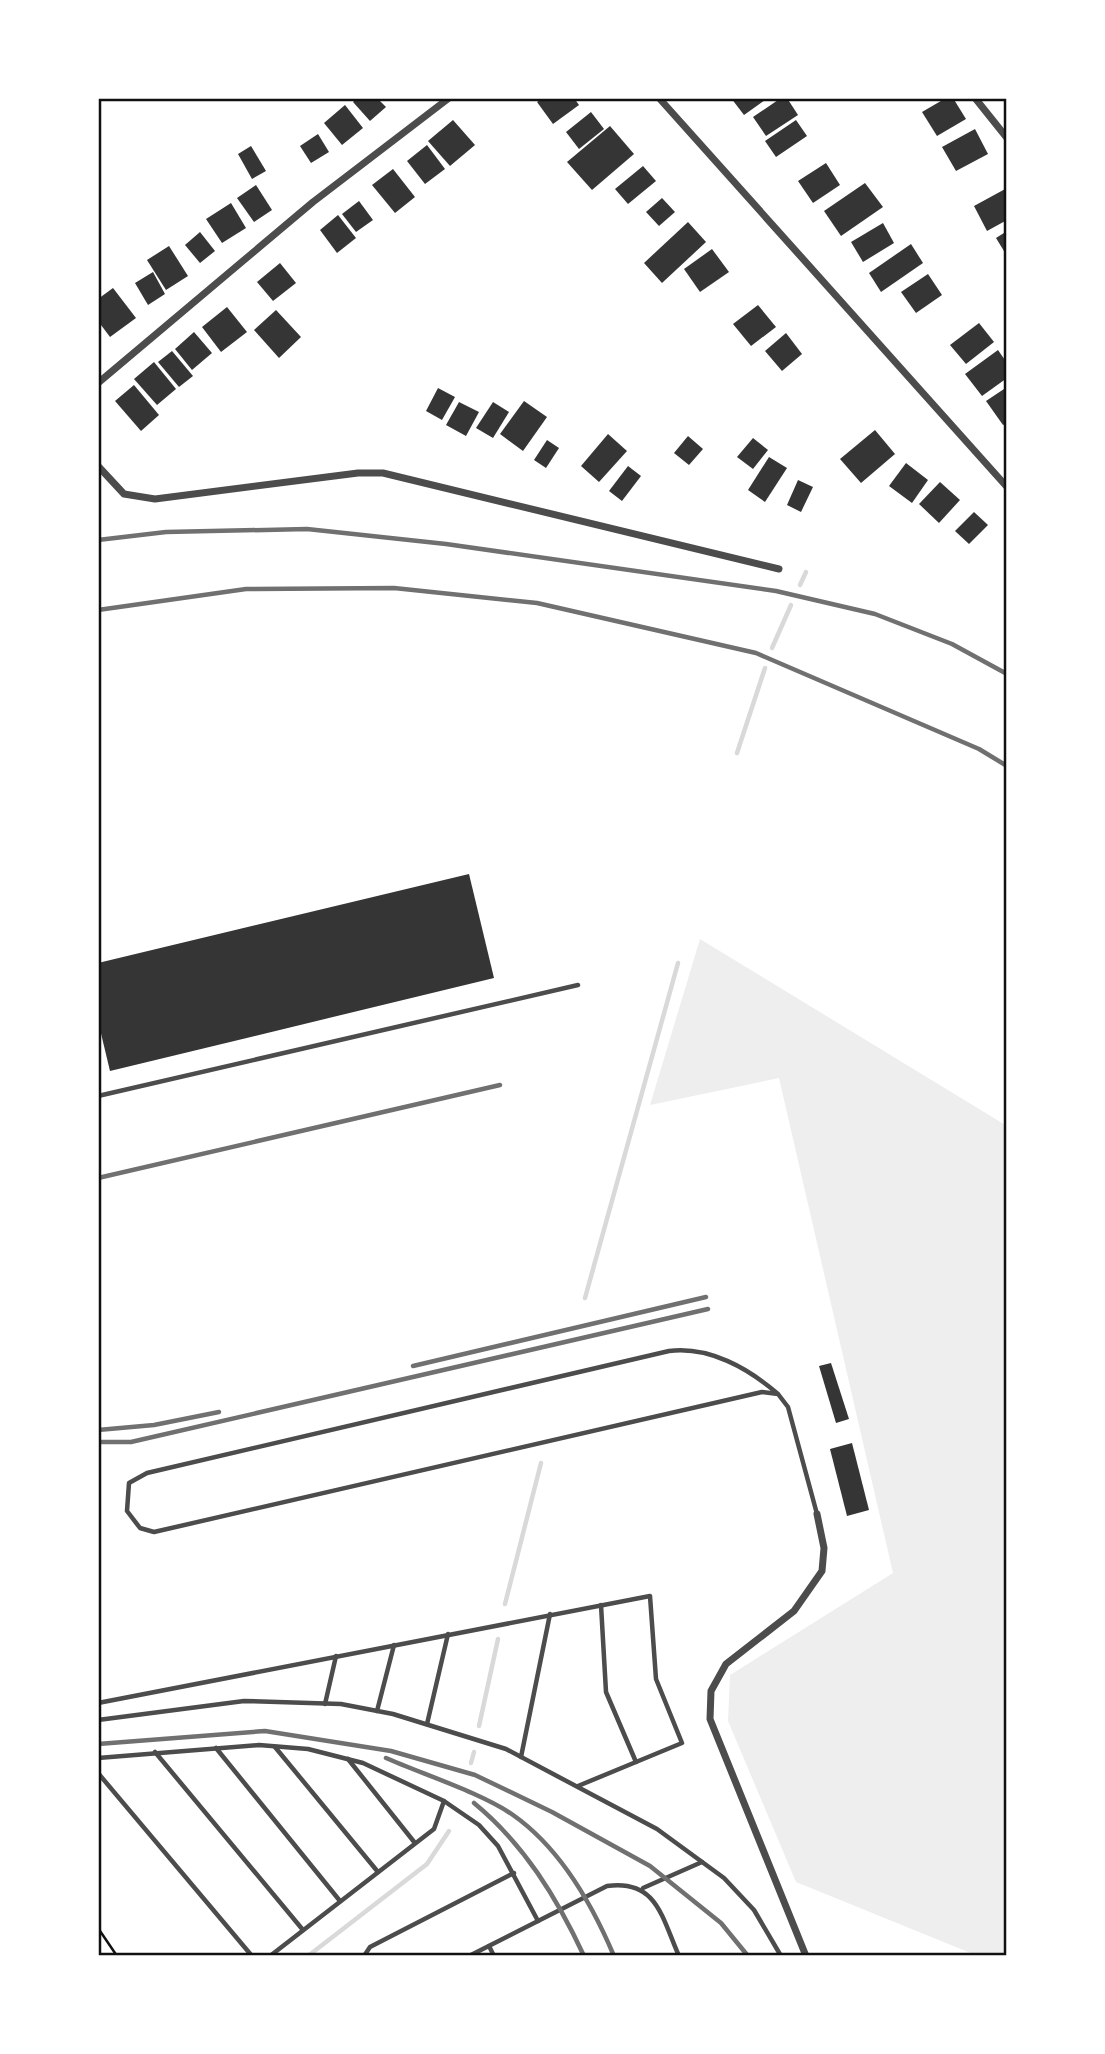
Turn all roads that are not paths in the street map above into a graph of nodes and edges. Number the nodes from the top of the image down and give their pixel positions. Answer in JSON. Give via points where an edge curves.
{"nodes":[{"id":1,"x":449,"y":98,"type":"edge"},
{"id":2,"x":659,"y":98,"type":"edge"},
{"id":3,"x":975,"y":98,"type":"edge"},
{"id":4,"x":1007,"y":138,"type":"edge"},
{"id":5,"x":98,"y":383,"type":"edge"},
{"id":6,"x":98,"y":466,"type":"edge"},
{"id":7,"x":1007,"y":487,"type":"edge"},
{"id":8,"x":779,"y":569,"type":"dead end"},
{"id":9,"x":579,"y":985,"type":"dead end"},
{"id":10,"x":98,"y":1096,"type":"edge"},
{"id":11,"x":778,"y":1394,"type":"junction"},
{"id":12,"x":817,"y":1514,"type":"joint"},
{"id":13,"x":601,"y":1605,"type":"junction"},
{"id":14,"x":550,"y":1614,"type":"junction"},
{"id":15,"x":448,"y":1634,"type":"junction"},
{"id":16,"x":394,"y":1645,"type":"junction"},
{"id":17,"x":336,"y":1656,"type":"junction"},
{"id":18,"x":98,"y":1703,"type":"edge"},
{"id":19,"x":325,"y":1704,"type":"junction"},
{"id":20,"x":377,"y":1711,"type":"junction"},
{"id":21,"x":98,"y":1720,"type":"edge"},
{"id":22,"x":427,"y":1724,"type":"junction"},
{"id":23,"x":275,"y":1747,"type":"junction"},
{"id":24,"x":216,"y":1748,"type":"junction"},
{"id":25,"x":155,"y":1752,"type":"junction"},
{"id":26,"x":521,"y":1757,"type":"junction"},
{"id":27,"x":98,"y":1758,"type":"edge"},
{"id":28,"x":348,"y":1759,"type":"junction"},
{"id":29,"x":636,"y":1762,"type":"junction"},
{"id":30,"x":98,"y":1773,"type":"edge"},
{"id":31,"x":577,"y":1786,"type":"junction"},
{"id":32,"x":444,"y":1801,"type":"junction"},
{"id":33,"x":415,"y":1843,"type":"junction"},
{"id":34,"x":702,"y":1861,"type":"junction"},
{"id":35,"x":377,"y":1872,"type":"junction"},
{"id":36,"x":514,"y":1873,"type":"junction"},
{"id":37,"x":643,"y":1888,"type":"junction"},
{"id":38,"x":340,"y":1901,"type":"junction"},
{"id":39,"x":538,"y":1921,"type":"junction"},
{"id":40,"x":303,"y":1930,"type":"junction"},
{"id":41,"x":489,"y":1946,"type":"junction"},
{"id":42,"x":252,"y":1956,"type":"edge"},
{"id":43,"x":270,"y":1956,"type":"edge"},
{"id":44,"x":364,"y":1956,"type":"edge"},
{"id":45,"x":469,"y":1956,"type":"edge"},
{"id":46,"x":494,"y":1956,"type":"edge"},
{"id":47,"x":679,"y":1956,"type":"edge"},
{"id":48,"x":780,"y":1956,"type":"edge"},
{"id":49,"x":806,"y":1956,"type":"edge"}],
"edges":[{"from":1,"to":5,"type":"street","via":[[313,202]]},
{"from":2,"to":7,"type":"street"},
{"from":3,"to":4,"type":"street"},
{"from":6,"to":8,"type":"street","via":[[124,494],[155,499],[383,473]]},
{"from":9,"to":10,"type":"lane"},
{"from":11,"to":11,"type":"lane","via":[[713,1354],[669,1351],[147,1473],[129,1483],[127,1511],[140,1528],[154,1532],[748,1395]]},
{"from":11,"to":12,"type":"lane","via":[[788,1407]]},
{"from":12,"to":49,"type":"street","via":[[824,1548],[822,1571],[811,1590],[775,1628],[726,1664],[711,1690],[710,1719]]},
{"from":13,"to":14,"type":"lane"},
{"from":13,"to":29,"type":"lane","via":[[606,1692]]},
{"from":13,"to":29,"type":"lane","via":[[650,1596],[656,1679],[682,1743]]},
{"from":14,"to":15,"type":"lane"},
{"from":14,"to":26,"type":"lane"},
{"from":15,"to":16,"type":"lane"},
{"from":15,"to":22,"type":"lane"},
{"from":16,"to":17,"type":"lane"},
{"from":16,"to":20,"type":"lane"},
{"from":17,"to":18,"type":"lane"},
{"from":17,"to":19,"type":"lane"},
{"from":19,"to":20,"type":"lane"},
{"from":19,"to":21,"type":"lane","via":[[244,1702]]},
{"from":20,"to":22,"type":"lane"},
{"from":22,"to":26,"type":"lane"},
{"from":23,"to":24,"type":"lane"},
{"from":23,"to":28,"type":"lane"},
{"from":23,"to":35,"type":"lane"},
{"from":24,"to":25,"type":"lane"},
{"from":24,"to":38,"type":"lane"},
{"from":25,"to":27,"type":"lane"},
{"from":25,"to":40,"type":"lane"},
{"from":26,"to":31,"type":"lane"},
{"from":28,"to":32,"type":"lane"},
{"from":28,"to":33,"type":"lane"},
{"from":29,"to":31,"type":"lane"},
{"from":30,"to":42,"type":"lane"},
{"from":31,"to":34,"type":"lane","via":[[657,1829]]},
{"from":32,"to":33,"type":"lane","via":[[434,1829]]},
{"from":32,"to":36,"type":"lane","via":[[479,1825]]},
{"from":33,"to":35,"type":"lane"},
{"from":34,"to":37,"type":"lane"},
{"from":34,"to":48,"type":"lane","via":[[754,1910]]},
{"from":35,"to":38,"type":"lane"},
{"from":36,"to":39,"type":"lane"},
{"from":36,"to":44,"type":"lane","via":[[370,1947]]},
{"from":37,"to":39,"type":"lane","via":[[607,1886]]},
{"from":37,"to":47,"type":"lane","via":[[658,1908]]},
{"from":38,"to":40,"type":"lane"},
{"from":39,"to":41,"type":"lane"},
{"from":40,"to":43,"type":"lane"},
{"from":41,"to":45,"type":"lane"},
{"from":41,"to":46,"type":"lane"}]}
